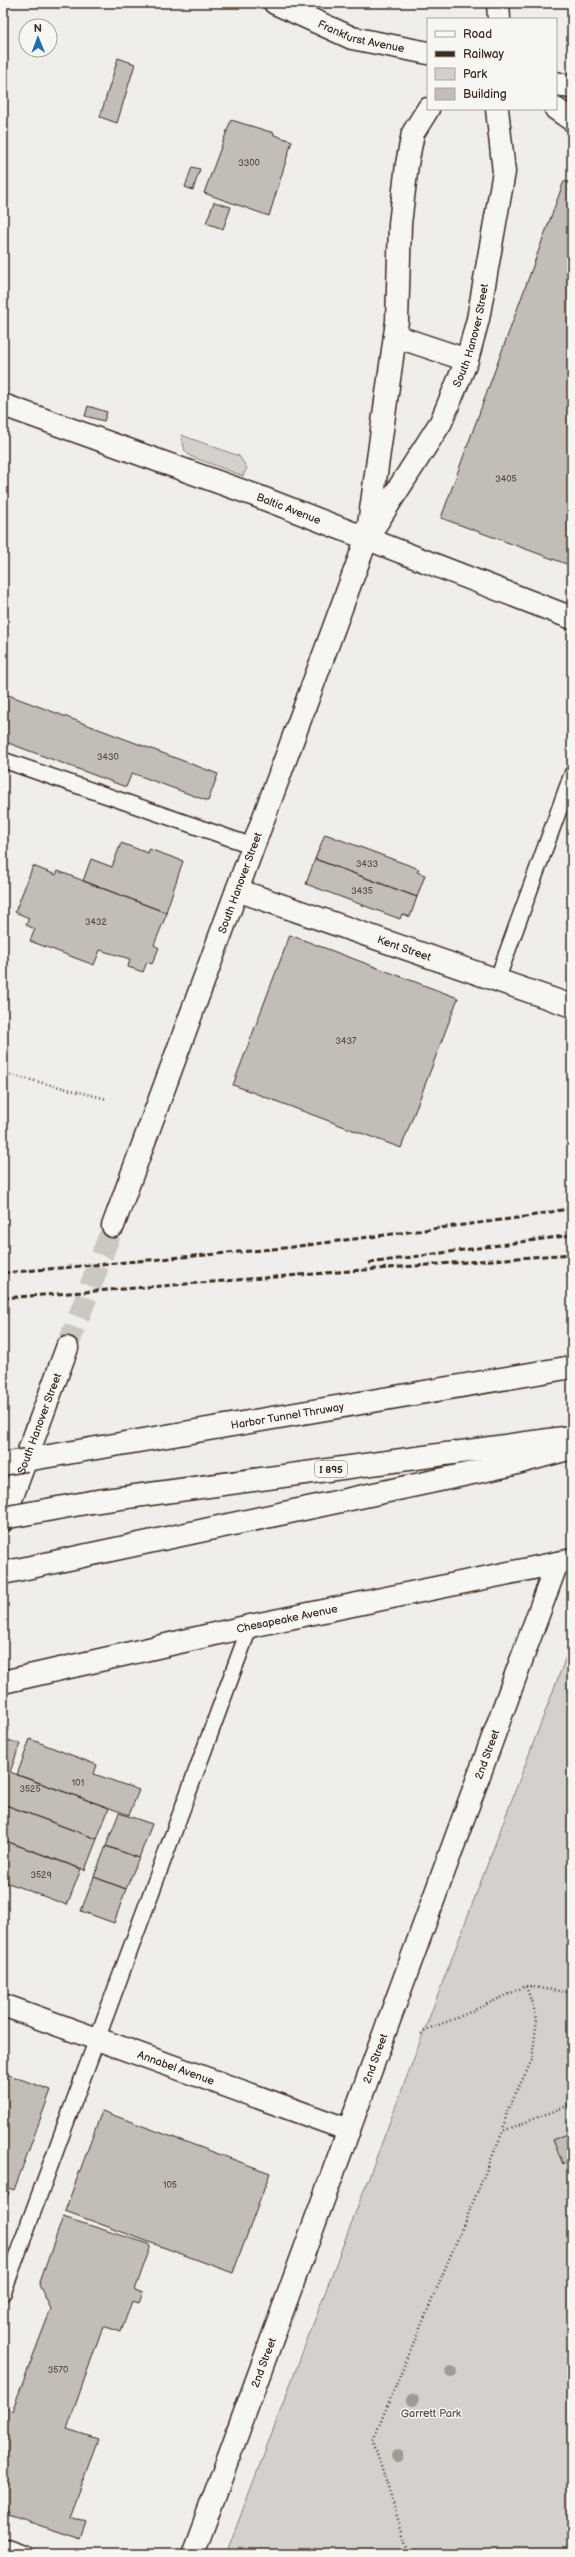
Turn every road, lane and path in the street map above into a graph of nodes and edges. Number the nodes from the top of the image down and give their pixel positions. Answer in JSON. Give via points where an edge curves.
{"nodes":[{"id":1,"x":275,"y":3,"type":"edge"},
{"id":2,"x":498,"y":3,"type":"edge"},
{"id":3,"x":499,"y":18,"type":"edge"},
{"id":4,"x":427,"y":53,"type":"edge"},
{"id":5,"x":557,"y":83,"type":"edge"},
{"id":6,"x":572,"y":88,"type":"edge"},
{"id":7,"x":427,"y":110,"type":"edge"},
{"id":8,"x":497,"y":110,"type":"edge"},
{"id":9,"x":557,"y":110,"type":"edge"},
{"id":10,"x":572,"y":120,"type":"edge"},
{"id":11,"x":395,"y":336,"type":"junction"},
{"id":12,"x":467,"y":360,"type":"junction"},
{"id":13,"x":3,"y":405,"type":"edge"},
{"id":14,"x":367,"y":538,"type":"junction"},
{"id":15,"x":572,"y":618,"type":"edge"},
{"id":16,"x":3,"y":760,"type":"edge"},
{"id":17,"x":572,"y":774,"type":"edge"},
{"id":18,"x":254,"y":846,"type":"junction"},
{"id":19,"x":237,"y":890,"type":"junction"},
{"id":20,"x":497,"y":980,"type":"junction"},
{"id":21,"x":572,"y":1006,"type":"edge"},
{"id":22,"x":3,"y":1073,"type":"edge"},
{"id":23,"x":107,"y":1099,"type":"dead end"},
{"id":24,"x":113,"y":1226,"type":"tunnel mouth"},
{"id":25,"x":67,"y":1348,"type":"tunnel mouth"},
{"id":26,"x":572,"y":1367,"type":"edge"},
{"id":27,"x":572,"y":1436,"type":"edge"},
{"id":28,"x":572,"y":1448,"type":"edge"},
{"id":29,"x":3,"y":1464,"type":"edge"},
{"id":30,"x":3,"y":1518,"type":"edge"},
{"id":31,"x":3,"y":1521,"type":"edge"},
{"id":32,"x":564,"y":1562,"type":"edge"},
{"id":33,"x":3,"y":1573,"type":"edge"},
{"id":34,"x":250,"y":1626,"type":"junction"},
{"id":35,"x":3,"y":1682,"type":"edge"},
{"id":36,"x":526,"y":1986,"type":"junction"},
{"id":37,"x":572,"y":1993,"type":"edge"},
{"id":38,"x":3,"y":2005,"type":"edge"},
{"id":39,"x":421,"y":2034,"type":"dead end"},
{"id":40,"x":97,"y":2039,"type":"junction"},
{"id":41,"x":572,"y":2104,"type":"edge"},
{"id":42,"x":349,"y":2130,"type":"junction"},
{"id":43,"x":502,"y":2131,"type":"junction"},
{"id":44,"x":3,"y":2293,"type":"edge"},
{"id":45,"x":3,"y":2546,"type":"edge"},
{"id":46,"x":25,"y":2554,"type":"edge"},
{"id":47,"x":193,"y":2554,"type":"edge"},
{"id":48,"x":409,"y":2554,"type":"edge"}],
"edges":[{"from":1,"to":4,"type":"main road","name":"Frankfurst Avenue","via":[[352,38]]},
{"from":2,"to":3,"type":"main road"},
{"from":5,"to":6,"type":"main road"},
{"from":7,"to":11,"type":"main road","name":"South Hanover Street","via":[[413,133],[407,164],[400,224]]},
{"from":8,"to":12,"type":"main road","name":"South Hanover Street","via":[[504,172],[478,318]]},
{"from":9,"to":10,"type":"main road"},
{"from":11,"to":12,"type":"main road"},
{"from":11,"to":14,"type":"main road","name":"South Hanover Street"},
{"from":12,"to":14,"type":"main road","name":"South Hanover Street","via":[[441,422]]},
{"from":13,"to":14,"type":"main road","name":"Baltic Avenue"},
{"from":14,"to":15,"type":"main road","name":"Baltic Avenue"},
{"from":14,"to":18,"type":"main road","name":"South Hanover Street"},
{"from":16,"to":18,"type":"lane"},
{"from":17,"to":20,"type":"lane"},
{"from":18,"to":19,"type":"main road","name":"South Hanover Street"},
{"from":19,"to":20,"type":"main road","name":"Kent Street"},
{"from":19,"to":24,"type":"main road","name":"South Hanover Street"},
{"from":20,"to":21,"type":"main road","name":"Kent Street"},
{"from":22,"to":23,"type":"path"},
{"from":25,"to":31,"type":"main road","name":"South Hanover Street"},
{"from":26,"to":29,"type":"main road","name":"Harbor Tunnel Thruway","bridge":true},
{"from":27,"to":30,"type":"main road","number":"I 895","bridge":true,"via":[[91,1502]]},
{"from":28,"to":33,"type":"main road","via":[[510,1465]]},
{"from":32,"to":34,"type":"main road","name":"Chesapeake Avenue"},
{"from":32,"to":42,"type":"main road","name":"2nd Street"},
{"from":34,"to":35,"type":"main road","name":"Chesapeake Avenue"},
{"from":34,"to":40,"type":"lane"},
{"from":36,"to":37,"type":"path"},
{"from":36,"to":39,"type":"path"},
{"from":36,"to":43,"type":"path","via":[[537,2018],[532,2060],[507,2111]]},
{"from":38,"to":40,"type":"main road","name":"Annabel Avenue"},
{"from":40,"to":42,"type":"main road","name":"Annabel Avenue"},
{"from":40,"to":44,"type":"lane"},
{"from":41,"to":43,"type":"path"},
{"from":42,"to":47,"type":"main road","name":"2nd Street"},
{"from":43,"to":48,"type":"path","via":[[373,2440]]},
{"from":45,"to":46,"type":"lane"}]}
